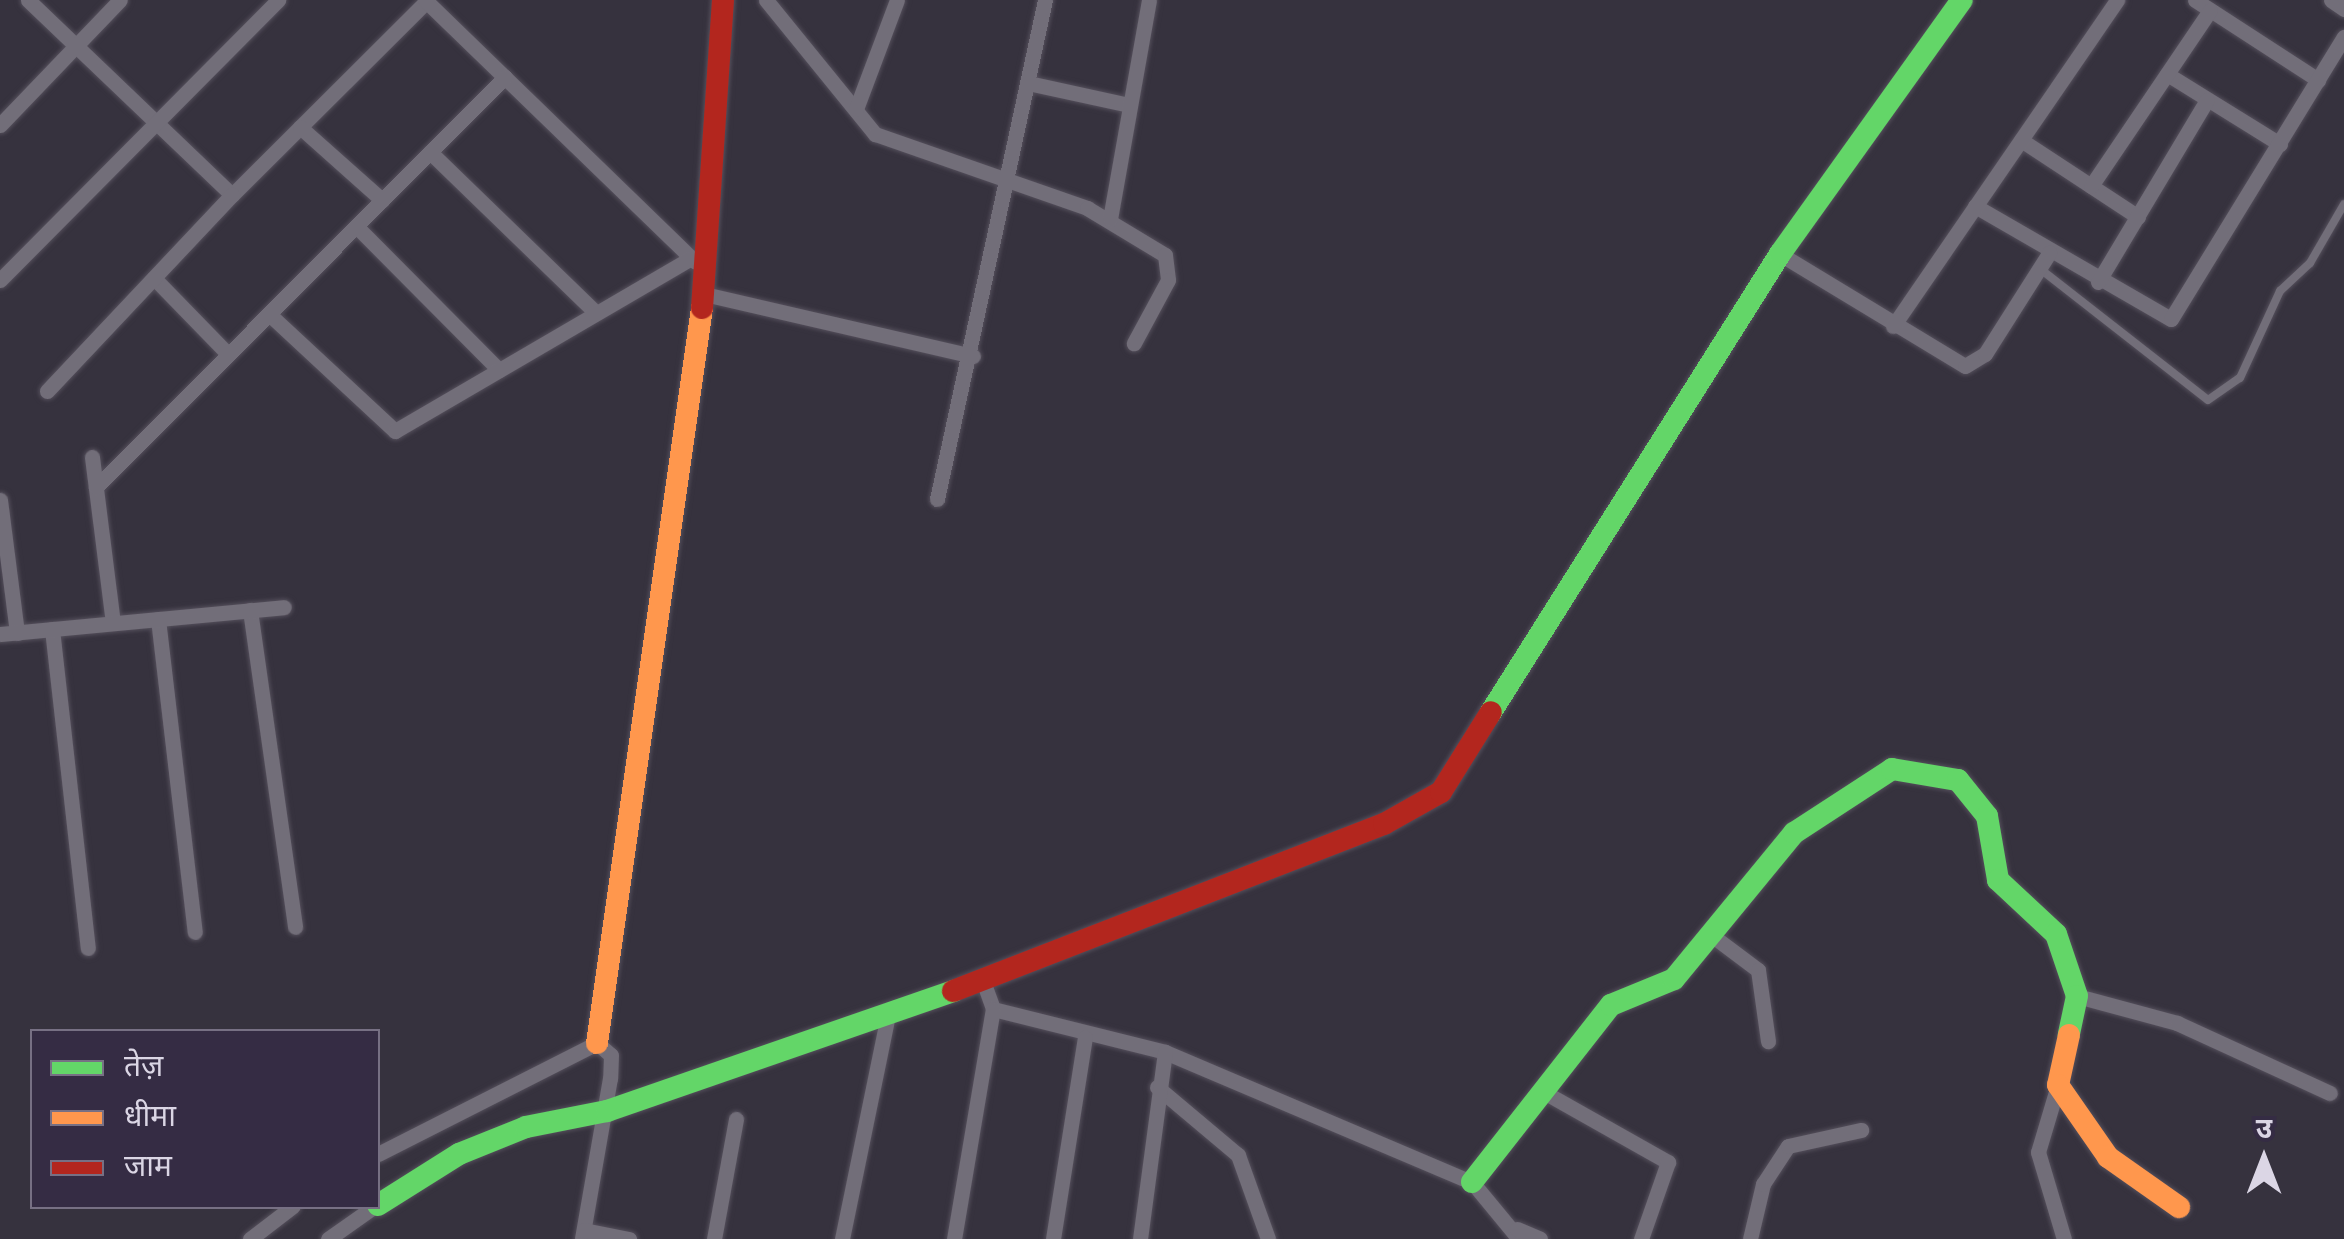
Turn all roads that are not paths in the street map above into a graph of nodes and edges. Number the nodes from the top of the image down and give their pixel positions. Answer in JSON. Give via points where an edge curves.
{"nodes":[{"id":1,"x":28,"y":0,"type":"edge"},
{"id":2,"x":120,"y":0,"type":"edge"},
{"id":3,"x":278,"y":0,"type":"edge"},
{"id":4,"x":724,"y":0,"type":"edge"},
{"id":5,"x":766,"y":0,"type":"edge"},
{"id":6,"x":897,"y":0,"type":"edge"},
{"id":7,"x":1045,"y":0,"type":"edge"},
{"id":8,"x":1149,"y":0,"type":"edge"},
{"id":9,"x":1962,"y":0,"type":"edge"},
{"id":10,"x":2117,"y":0,"type":"edge"},
{"id":11,"x":2195,"y":0,"type":"edge"},
{"id":12,"x":2331,"y":0,"type":"edge"},
{"id":13,"x":426,"y":1,"type":"edge"},
{"id":14,"x":2344,"y":9,"type":"edge"},
{"id":15,"x":2210,"y":10,"type":"junction"},
{"id":16,"x":2344,"y":37,"type":"edge"},
{"id":17,"x":74,"y":48,"type":"junction"},
{"id":18,"x":2167,"y":74,"type":"junction"},
{"id":19,"x":505,"y":77,"type":"junction"},
{"id":20,"x":2318,"y":80,"type":"junction"},
{"id":21,"x":1028,"y":84,"type":"junction"},
{"id":22,"x":2207,"y":100,"type":"junction"},
{"id":23,"x":1129,"y":105,"type":"junction"},
{"id":24,"x":856,"y":110,"type":"junction"},
{"id":25,"x":152,"y":121,"type":"junction"},
{"id":26,"x":0,"y":124,"type":"edge"},
{"id":27,"x":300,"y":128,"type":"junction"},
{"id":28,"x":2021,"y":140,"type":"junction"},
{"id":29,"x":2280,"y":144,"type":"junction"},
{"id":30,"x":430,"y":152,"type":"junction"},
{"id":31,"x":1007,"y":180,"type":"junction"},
{"id":32,"x":2092,"y":186,"type":"junction"},
{"id":33,"x":232,"y":195,"type":"junction"},
{"id":34,"x":382,"y":200,"type":"junction"},
{"id":35,"x":2344,"y":204,"type":"edge"},
{"id":36,"x":1975,"y":206,"type":"junction"},
{"id":37,"x":2138,"y":216,"type":"junction"},
{"id":38,"x":1110,"y":219,"type":"junction"},
{"id":39,"x":356,"y":226,"type":"junction"},
{"id":40,"x":1780,"y":254,"type":"junction"},
{"id":41,"x":2049,"y":254,"type":"junction"},
{"id":42,"x":2039,"y":268,"type":"junction"},
{"id":43,"x":701,"y":275,"type":"junction"},
{"id":44,"x":154,"y":278,"type":"junction"},
{"id":45,"x":0,"y":280,"type":"edge"},
{"id":46,"x":2098,"y":282,"type":"junction"},
{"id":47,"x":269,"y":314,"type":"junction"},
{"id":48,"x":596,"y":314,"type":"junction"},
{"id":49,"x":1892,"y":326,"type":"junction"},
{"id":50,"x":1134,"y":344,"type":"dead end"},
{"id":51,"x":228,"y":354,"type":"junction"},
{"id":52,"x":973,"y":356,"type":"junction"},
{"id":53,"x":498,"y":370,"type":"junction"},
{"id":54,"x":47,"y":391,"type":"dead end"},
{"id":55,"x":92,"y":457,"type":"dead end"},
{"id":56,"x":96,"y":487,"type":"junction"},
{"id":57,"x":937,"y":498,"type":"dead end"},
{"id":58,"x":0,"y":500,"type":"edge"},
{"id":59,"x":284,"y":606,"type":"dead end"},
{"id":60,"x":250,"y":610,"type":"junction"},
{"id":61,"x":158,"y":619,"type":"junction"},
{"id":62,"x":113,"y":623,"type":"junction"},
{"id":63,"x":52,"y":629,"type":"junction"},
{"id":64,"x":18,"y":633,"type":"junction"},
{"id":65,"x":0,"y":634,"type":"edge"},
{"id":66,"x":295,"y":927,"type":"dead end"},
{"id":67,"x":195,"y":932,"type":"dead end"},
{"id":68,"x":1710,"y":934,"type":"junction"},
{"id":69,"x":88,"y":948,"type":"dead end"},
{"id":70,"x":983,"y":981,"type":"junction"},
{"id":71,"x":2077,"y":996,"type":"junction"},
{"id":72,"x":993,"y":1009,"type":"junction"},
{"id":73,"x":888,"y":1015,"type":"junction"},
{"id":74,"x":1085,"y":1038,"type":"junction"},
{"id":75,"x":1768,"y":1041,"type":"dead end"},
{"id":76,"x":604,"y":1049,"type":"junction"},
{"id":77,"x":1166,"y":1052,"type":"junction"},
{"id":78,"x":2058,"y":1084,"type":"junction"},
{"id":79,"x":1157,"y":1087,"type":"junction"},
{"id":80,"x":1542,"y":1091,"type":"junction"},
{"id":81,"x":2330,"y":1093,"type":"dead end"},
{"id":82,"x":607,"y":1111,"type":"junction"},
{"id":83,"x":736,"y":1119,"type":"dead end"},
{"id":84,"x":1861,"y":1130,"type":"dead end"},
{"id":85,"x":380,"y":1153,"type":"edge"},
{"id":86,"x":1472,"y":1182,"type":"junction"},
{"id":87,"x":380,"y":1203,"type":"edge"},
{"id":88,"x":2179,"y":1207,"type":"dead end"},
{"id":89,"x":289,"y":1209,"type":"edge"},
{"id":90,"x":372,"y":1209,"type":"edge"},
{"id":91,"x":583,"y":1234,"type":"edge"},
{"id":92,"x":1518,"y":1234,"type":"edge"},
{"id":93,"x":250,"y":1239,"type":"edge"},
{"id":94,"x":328,"y":1239,"type":"edge"},
{"id":95,"x":629,"y":1239,"type":"edge"},
{"id":96,"x":714,"y":1239,"type":"edge"},
{"id":97,"x":842,"y":1239,"type":"edge"},
{"id":98,"x":954,"y":1239,"type":"edge"},
{"id":99,"x":1054,"y":1239,"type":"edge"},
{"id":100,"x":1140,"y":1239,"type":"edge"},
{"id":101,"x":1268,"y":1239,"type":"edge"},
{"id":102,"x":1540,"y":1239,"type":"edge"},
{"id":103,"x":1640,"y":1239,"type":"edge"},
{"id":104,"x":1750,"y":1239,"type":"edge"},
{"id":105,"x":2064,"y":1239,"type":"edge"}],
"edges":[{"from":1,"to":17,"type":"street"},
{"from":2,"to":17,"type":"street"},
{"from":3,"to":25,"type":"street"},
{"from":4,"to":43,"type":"street"},
{"from":5,"to":24,"type":"street"},
{"from":6,"to":24,"type":"street"},
{"from":7,"to":21,"type":"street"},
{"from":8,"to":23,"type":"street"},
{"from":9,"to":40,"type":"street"},
{"from":10,"to":28,"type":"street"},
{"from":11,"to":15,"type":"street"},
{"from":12,"to":14,"type":"street"},
{"from":13,"to":19,"type":"street"},
{"from":13,"to":27,"type":"street"},
{"from":15,"to":18,"type":"street"},
{"from":15,"to":20,"type":"street"},
{"from":16,"to":20,"type":"street"},
{"from":17,"to":25,"type":"street"},
{"from":17,"to":26,"type":"street"},
{"from":18,"to":22,"type":"street"},
{"from":18,"to":32,"type":"street"},
{"from":19,"to":30,"type":"street"},
{"from":19,"to":43,"type":"street"},
{"from":20,"to":29,"type":"street"},
{"from":21,"to":23,"type":"street"},
{"from":21,"to":31,"type":"street"},
{"from":22,"to":29,"type":"street"},
{"from":22,"to":37,"type":"street"},
{"from":23,"to":38,"type":"street"},
{"from":24,"to":31,"type":"street","via":[[892,143]]},
{"from":25,"to":33,"type":"street"},
{"from":25,"to":45,"type":"street"},
{"from":27,"to":33,"type":"street"},
{"from":27,"to":34,"type":"street"},
{"from":28,"to":32,"type":"street"},
{"from":28,"to":36,"type":"street"},
{"from":29,"to":46,"type":"street","via":[[2181,312],[2158,317]]},
{"from":30,"to":34,"type":"street"},
{"from":30,"to":48,"type":"street"},
{"from":31,"to":38,"type":"street"},
{"from":31,"to":52,"type":"street"},
{"from":32,"to":37,"type":"street"},
{"from":33,"to":44,"type":"street"},
{"from":34,"to":39,"type":"street"},
{"from":35,"to":42,"type":"lane","via":[[2310,263],[2280,291],[2240,378],[2208,400]]},
{"from":36,"to":41,"type":"street"},
{"from":36,"to":49,"type":"street"},
{"from":37,"to":46,"type":"street"},
{"from":38,"to":50,"type":"street","via":[[1171,266]]},
{"from":39,"to":47,"type":"street"},
{"from":39,"to":53,"type":"street"},
{"from":40,"to":49,"type":"street"},
{"from":40,"to":70,"type":"street","via":[[1440,792],[1384,824]]},
{"from":41,"to":42,"type":"street"},
{"from":41,"to":46,"type":"street"},
{"from":42,"to":49,"type":"street","via":[[1976,363],[1952,363]]},
{"from":43,"to":48,"type":"street"},
{"from":43,"to":52,"type":"street"},
{"from":43,"to":76,"type":"street"},
{"from":44,"to":51,"type":"street"},
{"from":44,"to":54,"type":"street"},
{"from":47,"to":51,"type":"street"},
{"from":47,"to":53,"type":"street","via":[[395,431]]},
{"from":48,"to":53,"type":"street"},
{"from":51,"to":56,"type":"street"},
{"from":52,"to":57,"type":"street"},
{"from":55,"to":56,"type":"street"},
{"from":56,"to":62,"type":"street"},
{"from":58,"to":64,"type":"street"},
{"from":59,"to":60,"type":"street"},
{"from":60,"to":61,"type":"street"},
{"from":60,"to":66,"type":"street"},
{"from":61,"to":62,"type":"street"},
{"from":61,"to":67,"type":"street"},
{"from":62,"to":63,"type":"street"},
{"from":63,"to":64,"type":"street"},
{"from":63,"to":69,"type":"street"},
{"from":64,"to":65,"type":"street"},
{"from":68,"to":71,"type":"street","via":[[1794,833],[1881,771],[1944,774],[1987,816],[1998,880],[2056,934]]},
{"from":68,"to":75,"type":"street","via":[[1758,970]]},
{"from":68,"to":80,"type":"street","via":[[1664,986],[1611,1005]]},
{"from":70,"to":72,"type":"street"},
{"from":70,"to":73,"type":"street"},
{"from":71,"to":78,"type":"street"},
{"from":71,"to":81,"type":"street","via":[[2177,1023]]},
{"from":72,"to":74,"type":"street"},
{"from":72,"to":98,"type":"street"},
{"from":73,"to":82,"type":"street"},
{"from":73,"to":97,"type":"street"},
{"from":74,"to":77,"type":"street"},
{"from":74,"to":99,"type":"street"},
{"from":76,"to":82,"type":"street"},
{"from":76,"to":85,"type":"street"},
{"from":77,"to":79,"type":"street"},
{"from":77,"to":86,"type":"street"},
{"from":78,"to":88,"type":"street","via":[[2108,1157]]},
{"from":78,"to":105,"type":"street","via":[[2038,1152]]},
{"from":79,"to":100,"type":"street"},
{"from":79,"to":101,"type":"street","via":[[1238,1156]]},
{"from":80,"to":86,"type":"street"},
{"from":80,"to":103,"type":"street","via":[[1668,1162]]},
{"from":82,"to":87,"type":"street","via":[[526,1127],[458,1154]]},
{"from":82,"to":91,"type":"street"},
{"from":83,"to":96,"type":"street"},
{"from":84,"to":104,"type":"street","via":[[1788,1146],[1763,1184]]},
{"from":86,"to":92,"type":"street"},
{"from":89,"to":93,"type":"street"},
{"from":90,"to":94,"type":"street"},
{"from":91,"to":95,"type":"street"},
{"from":92,"to":102,"type":"street"}]}
